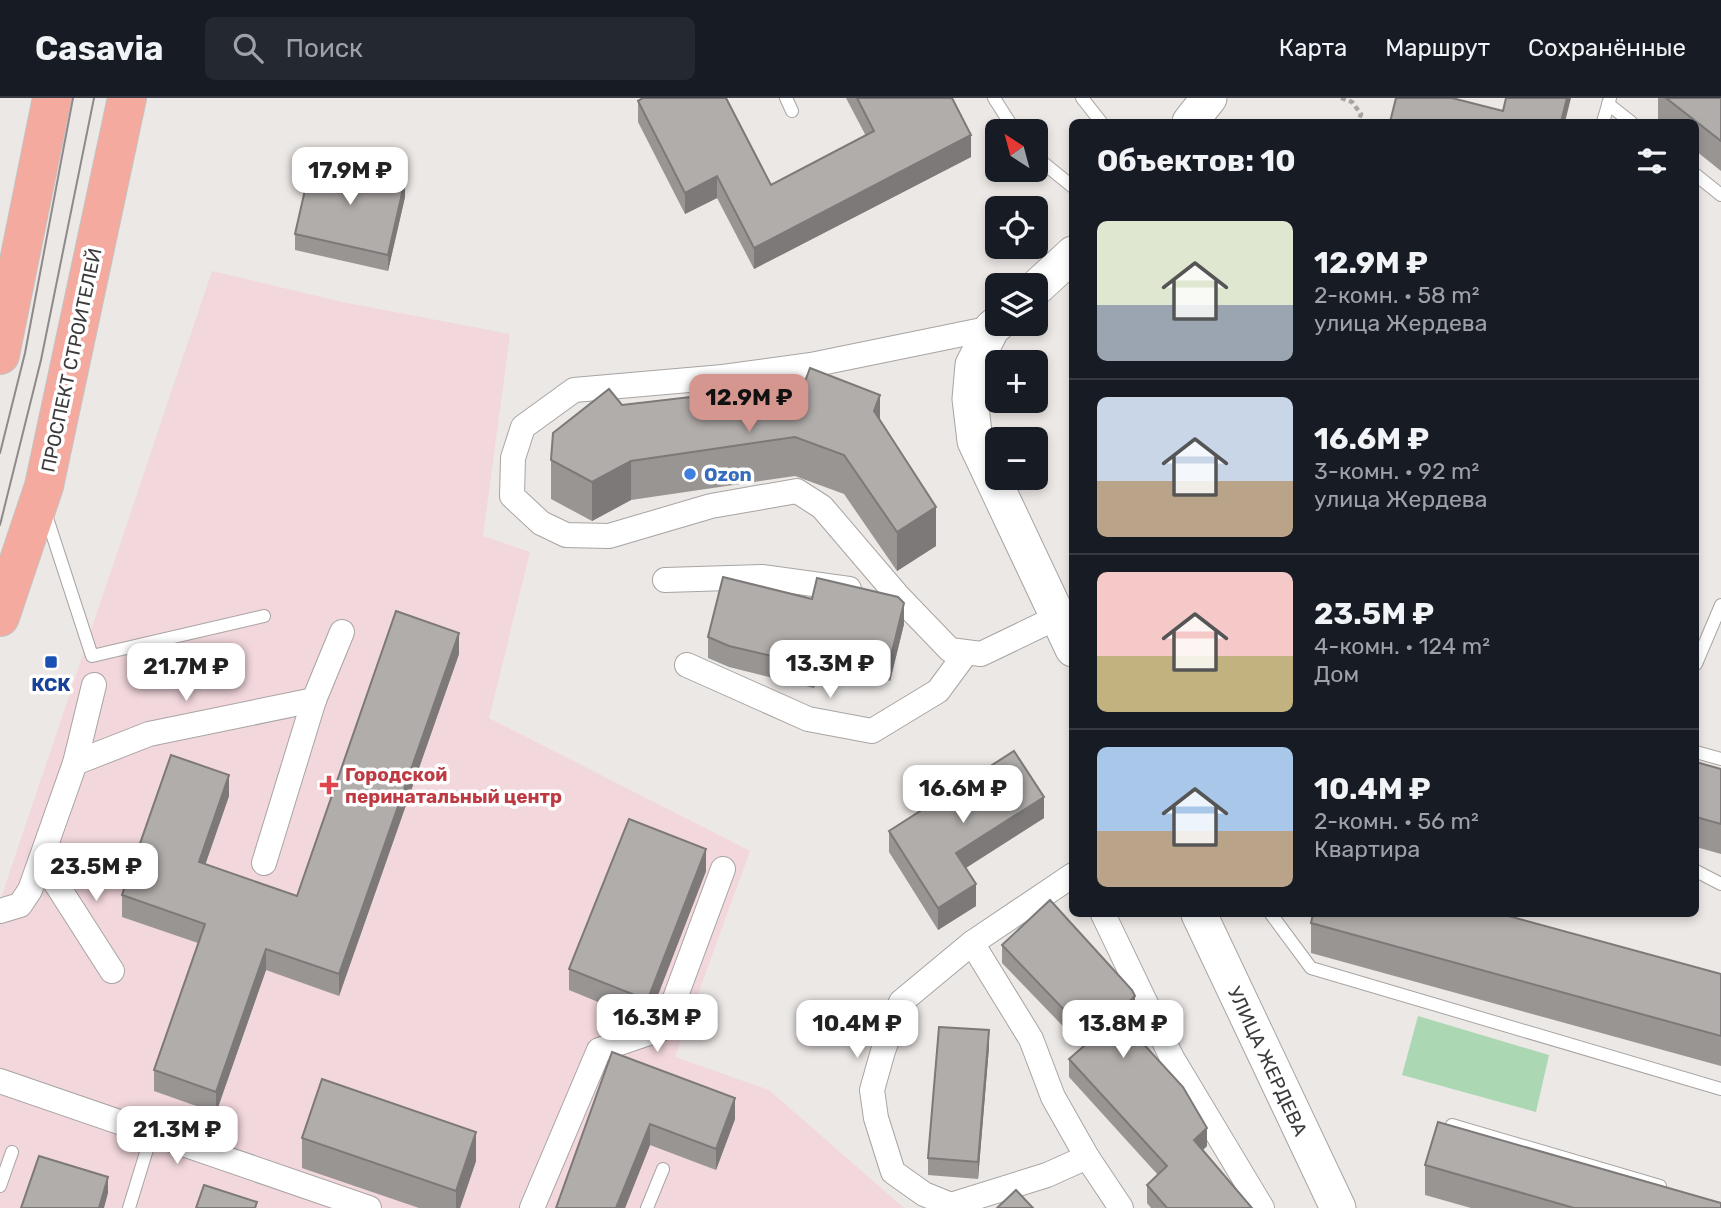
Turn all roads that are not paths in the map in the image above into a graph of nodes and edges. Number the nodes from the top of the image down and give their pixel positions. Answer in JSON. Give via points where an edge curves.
{"nodes":[{"id":1,"x":52,"y":98,"type":"edge"},
{"id":2,"x":127,"y":98,"type":"edge"},
{"id":3,"x":786,"y":98,"type":"edge"},
{"id":4,"x":994,"y":98,"type":"edge"},
{"id":5,"x":1209,"y":98,"type":"edge"},
{"id":6,"x":1609,"y":101,"type":"edge"},
{"id":7,"x":1090,"y":102,"type":"edge"},
{"id":8,"x":792,"y":111,"type":"dead end"},
{"id":9,"x":1007,"y":119,"type":"edge"},
{"id":10,"x":1099,"y":119,"type":"edge"},
{"id":11,"x":1192,"y":119,"type":"edge"},
{"id":12,"x":1603,"y":119,"type":"edge"},
{"id":13,"x":1628,"y":119,"type":"edge"},
{"id":14,"x":1048,"y":167,"type":"edge"},
{"id":15,"x":1699,"y":177,"type":"edge"},
{"id":16,"x":1069,"y":184,"type":"edge"},
{"id":17,"x":1721,"y":195,"type":"edge"},
{"id":18,"x":1069,"y":258,"type":"edge"},
{"id":19,"x":1048,"y":277,"type":"edge"},
{"id":20,"x":985,"y":328,"type":"edge"},
{"id":21,"x":989,"y":336,"type":"edge"},
{"id":22,"x":0,"y":355,"type":"edge"},
{"id":23,"x":41,"y":498,"type":"junction"},
{"id":24,"x":665,"y":580,"type":"dead end"},
{"id":25,"x":898,"y":596,"type":"junction"},
{"id":26,"x":1721,"y":605,"type":"edge"},
{"id":27,"x":264,"y":616,"type":"dead end"},
{"id":28,"x":0,"y":617,"type":"edge"},
{"id":29,"x":1058,"y":617,"type":"junction"},
{"id":30,"x":342,"y":632,"type":"dead end"},
{"id":31,"x":1069,"y":640,"type":"edge"},
{"id":32,"x":967,"y":653,"type":"junction"},
{"id":33,"x":1699,"y":657,"type":"edge"},
{"id":34,"x":687,"y":665,"type":"dead end"},
{"id":35,"x":94,"y":685,"type":"dead end"},
{"id":36,"x":314,"y":700,"type":"junction"},
{"id":37,"x":1699,"y":753,"type":"edge"},
{"id":38,"x":1721,"y":759,"type":"edge"},
{"id":39,"x":75,"y":763,"type":"junction"},
{"id":40,"x":41,"y":860,"type":"junction"},
{"id":41,"x":264,"y":863,"type":"dead end"},
{"id":42,"x":723,"y":869,"type":"dead end"},
{"id":43,"x":1699,"y":873,"type":"edge"},
{"id":44,"x":1069,"y":878,"type":"edge"},
{"id":45,"x":1721,"y":884,"type":"edge"},
{"id":46,"x":0,"y":911,"type":"edge"},
{"id":47,"x":1104,"y":917,"type":"edge"},
{"id":48,"x":1200,"y":917,"type":"edge"},
{"id":49,"x":1273,"y":917,"type":"edge"},
{"id":50,"x":972,"y":943,"type":"junction"},
{"id":51,"x":112,"y":971,"type":"dead end"},
{"id":52,"x":0,"y":1081,"type":"edge"},
{"id":53,"x":1721,"y":1089,"type":"edge"},
{"id":54,"x":1452,"y":1125,"type":"edge"},
{"id":55,"x":152,"y":1133,"type":"junction"},
{"id":56,"x":12,"y":1152,"type":"dead end"},
{"id":57,"x":1087,"y":1157,"type":"junction"},
{"id":58,"x":663,"y":1169,"type":"dead end"},
{"id":59,"x":0,"y":1186,"type":"edge"},
{"id":60,"x":1667,"y":1188,"type":"edge"},
{"id":61,"x":320,"y":1200,"type":"edge"},
{"id":62,"x":929,"y":1201,"type":"edge"},
{"id":63,"x":129,"y":1208,"type":"edge"},
{"id":64,"x":369,"y":1208,"type":"edge"},
{"id":65,"x":532,"y":1208,"type":"edge"},
{"id":66,"x":647,"y":1208,"type":"edge"},
{"id":67,"x":1121,"y":1208,"type":"edge"},
{"id":68,"x":1262,"y":1208,"type":"edge"},
{"id":69,"x":1338,"y":1208,"type":"edge"}],
"edges":[{"from":1,"to":22,"type":"main road"},
{"from":2,"to":23,"type":"main road","name":"ПРОСПЕКТ СТРОИТЕЛЕЙ"},
{"from":3,"to":8,"type":"lane"},
{"from":4,"to":9,"type":"lane"},
{"from":5,"to":11,"type":"main road"},
{"from":6,"to":12,"type":"lane"},
{"from":6,"to":13,"type":"lane"},
{"from":7,"to":10,"type":"lane"},
{"from":14,"to":16,"type":"lane"},
{"from":15,"to":17,"type":"lane"},
{"from":18,"to":19,"type":"main road"},
{"from":20,"to":25,"type":"street","via":[[811,365],[575,390],[523,427],[513,458],[512,496],[541,523],[566,535],[609,536],[711,506],[797,491],[822,507]]},
{"from":21,"to":29,"type":"main road","via":[[972,365],[975,441]]},
{"from":23,"to":27,"type":"lane","via":[[92,656]]},
{"from":23,"to":28,"type":"main road","name":"ПРОСПЕКТ СТРОИТЕЛЕЙ"},
{"from":24,"to":25,"type":"street","via":[[762,576]]},
{"from":25,"to":32,"type":"street","via":[[950,650]]},
{"from":26,"to":33,"type":"lane"},
{"from":29,"to":31,"type":"main road"},
{"from":29,"to":32,"type":"street","via":[[981,654]]},
{"from":30,"to":36,"type":"street"},
{"from":32,"to":34,"type":"street","via":[[938,691],[872,731],[808,719]]},
{"from":35,"to":39,"type":"street"},
{"from":36,"to":39,"type":"street","via":[[149,734]]},
{"from":36,"to":41,"type":"street"},
{"from":37,"to":38,"type":"lane"},
{"from":39,"to":40,"type":"street"},
{"from":40,"to":46,"type":"street","via":[[20,905]]},
{"from":40,"to":51,"type":"street"},
{"from":42,"to":65,"type":"street","via":[[664,1028],[599,1050]]},
{"from":43,"to":45,"type":"lane"},
{"from":44,"to":50,"type":"street"},
{"from":47,"to":68,"type":"street","via":[[1172,1058]]},
{"from":48,"to":69,"type":"main road","name":"УЛИЦА ЖЕРДЕВА"},
{"from":49,"to":53,"type":"lane","via":[[1311,968]]},
{"from":50,"to":57,"type":"street","via":[[1031,1040],[1053,1097]]},
{"from":50,"to":62,"type":"street","via":[[901,1002],[872,1090],[893,1172]]},
{"from":52,"to":55,"type":"street"},
{"from":54,"to":60,"type":"lane"},
{"from":55,"to":61,"type":"street"},
{"from":55,"to":63,"type":"lane"},
{"from":56,"to":59,"type":"lane"},
{"from":57,"to":62,"type":"street","via":[[1047,1175],[951,1205]]},
{"from":57,"to":67,"type":"street"},
{"from":58,"to":66,"type":"lane"},
{"from":61,"to":64,"type":"street"}]}
